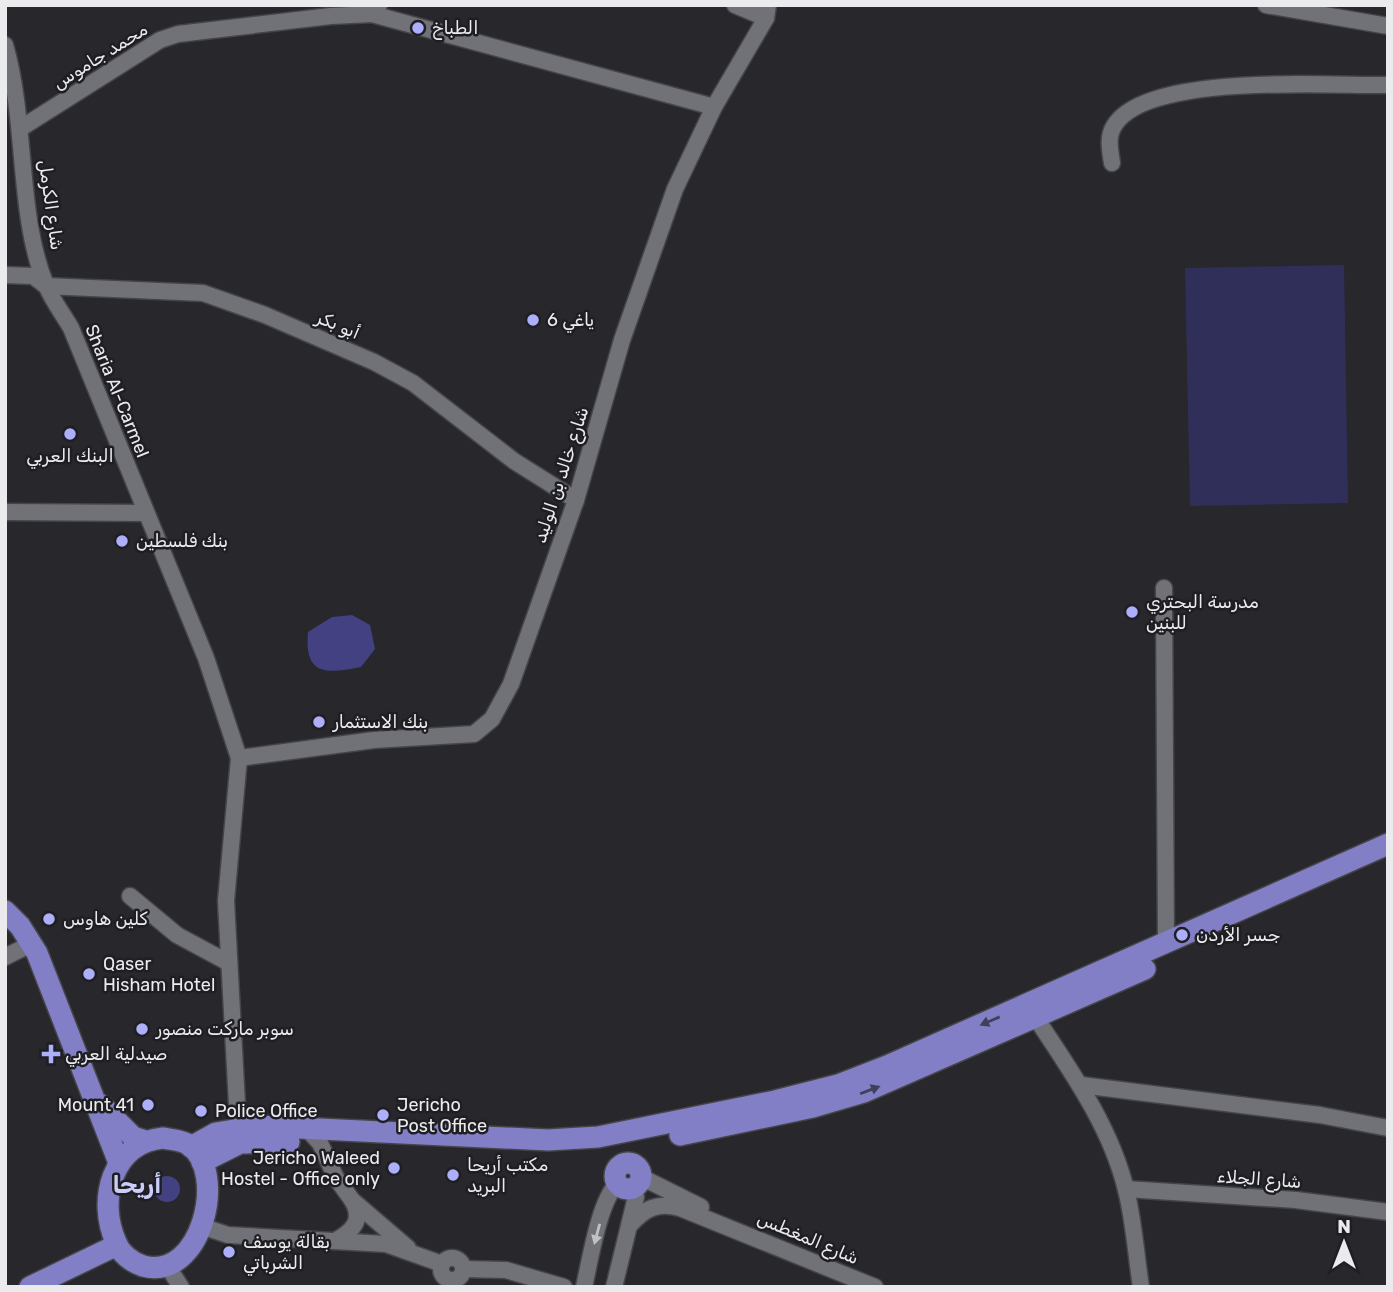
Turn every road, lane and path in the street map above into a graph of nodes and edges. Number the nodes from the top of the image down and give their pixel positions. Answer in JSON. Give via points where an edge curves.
{"nodes":[{"id":1,"x":735,"y":5,"type":"edge"},
{"id":2,"x":1266,"y":5,"type":"edge"},
{"id":3,"x":375,"y":10,"type":"edge"},
{"id":4,"x":767,"y":12,"type":"edge"},
{"id":5,"x":1388,"y":26,"type":"edge"},
{"id":6,"x":5,"y":45,"type":"edge"},
{"id":7,"x":1388,"y":85,"type":"edge"},
{"id":8,"x":714,"y":107,"type":"junction"},
{"id":9,"x":21,"y":128,"type":"junction"},
{"id":10,"x":1112,"y":163,"type":"dead end"},
{"id":11,"x":5,"y":275,"type":"edge"},
{"id":12,"x":46,"y":286,"type":"junction"},
{"id":13,"x":576,"y":500,"type":"junction"},
{"id":14,"x":5,"y":512,"type":"edge"},
{"id":15,"x":145,"y":513,"type":"junction"},
{"id":16,"x":1164,"y":588,"type":"dead end"},
{"id":17,"x":239,"y":758,"type":"junction"},
{"id":18,"x":1388,"y":844,"type":"edge"},
{"id":19,"x":1388,"y":859,"type":"edge"},
{"id":20,"x":130,"y":896,"type":"dead end"},
{"id":21,"x":5,"y":911,"type":"edge"},
{"id":22,"x":31,"y":944,"type":"junction"},
{"id":23,"x":1166,"y":944,"type":"junction"},
{"id":24,"x":5,"y":957,"type":"edge"},
{"id":25,"x":229,"y":963,"type":"junction"},
{"id":26,"x":1036,"y":1018,"type":"junction"},
{"id":27,"x":1081,"y":1086,"type":"junction"},
{"id":28,"x":93,"y":1098,"type":"junction"},
{"id":29,"x":1388,"y":1128,"type":"edge"},
{"id":30,"x":239,"y":1135,"type":"junction"},
{"id":31,"x":314,"y":1136,"type":"junction"},
{"id":32,"x":145,"y":1141,"type":"junction"},
{"id":33,"x":196,"y":1155,"type":"junction"},
{"id":34,"x":120,"y":1163,"type":"junction"},
{"id":35,"x":626,"y":1176,"type":"junction"},
{"id":36,"x":1126,"y":1189,"type":"junction"},
{"id":37,"x":352,"y":1200,"type":"junction"},
{"id":38,"x":651,"y":1207,"type":"junction"},
{"id":39,"x":1388,"y":1212,"type":"edge"},
{"id":40,"x":726,"y":1224,"type":"junction"},
{"id":41,"x":201,"y":1226,"type":"junction"},
{"id":42,"x":629,"y":1226,"type":"junction"},
{"id":43,"x":335,"y":1241,"type":"junction"},
{"id":44,"x":117,"y":1245,"type":"junction"},
{"id":45,"x":417,"y":1255,"type":"junction"},
{"id":46,"x":168,"y":1266,"type":"junction"},
{"id":47,"x":459,"y":1279,"type":"edge"},
{"id":48,"x":30,"y":1287,"type":"edge"},
{"id":49,"x":181,"y":1287,"type":"edge"},
{"id":50,"x":564,"y":1287,"type":"edge"},
{"id":51,"x":584,"y":1287,"type":"edge"},
{"id":52,"x":614,"y":1287,"type":"edge"},
{"id":53,"x":875,"y":1287,"type":"edge"},
{"id":54,"x":1141,"y":1287,"type":"edge"}],
"edges":[{"from":1,"to":4,"type":"street"},
{"from":2,"to":5,"type":"street"},
{"from":3,"to":8,"type":"street","name":"محمد جاموس"},
{"from":3,"to":9,"type":"street","name":"محمد جاموس","via":[[160,40]]},
{"from":4,"to":8,"type":"street","name":"شارع خالد بن الوليد"},
{"from":6,"to":9,"type":"street","name":"شارع الكرمل"},
{"from":7,"to":10,"type":"street","via":[[1215,86],[1168,96],[1119,120],[1109,139]]},
{"from":8,"to":13,"type":"street","name":"شارع خالد بن الوليد","via":[[650,256]]},
{"from":9,"to":12,"type":"street","name":"شارع الكرمل","via":[[32,237]]},
{"from":11,"to":12,"type":"street","via":[[33,276]]},
{"from":12,"to":13,"type":"street","name":"أبو بكر","via":[[203,293],[330,341],[413,383],[514,461]]},
{"from":12,"to":15,"type":"street","name":"Sharia Al-Carmel","via":[[71,327]]},
{"from":13,"to":17,"type":"street","name":"شارع خالد بن الوليد","via":[[511,684],[484,728],[474,734],[374,740]]},
{"from":14,"to":15,"type":"street"},
{"from":15,"to":17,"type":"street","name":"Sharia Al-Carmel","via":[[206,658]]},
{"from":16,"to":23,"type":"street"},
{"from":17,"to":25,"type":"street","via":[[226,901]]},
{"from":18,"to":23,"type":"main road"},
{"from":19,"to":26,"type":"main road"},
{"from":20,"to":25,"type":"street","via":[[177,935]]},
{"from":21,"to":22,"type":"main road"},
{"from":22,"to":24,"type":"street"},
{"from":22,"to":28,"type":"main road"},
{"from":23,"to":35,"type":"main road","one_way":true,"via":[[838,1084],[763,1104]]},
{"from":25,"to":30,"type":"street"},
{"from":26,"to":27,"type":"street"},
{"from":35,"to":26,"type":"main road","one_way":true,"via":[[712,1130],[864,1093]]},
{"from":27,"to":29,"type":"street","via":[[1320,1115]]},
{"from":27,"to":36,"type":"street"},
{"from":28,"to":32,"type":"main road"},
{"from":28,"to":34,"type":"main road"},
{"from":30,"to":31,"type":"main road"},
{"from":30,"to":33,"type":"main road"},
{"from":31,"to":35,"type":"main road","via":[[548,1140]]},
{"from":31,"to":37,"type":"street"},
{"from":32,"to":33,"type":"main road","via":[[163,1138]]},
{"from":32,"to":34,"type":"main road","via":[[129,1150]]},
{"from":33,"to":41,"type":"main road","via":[[207,1181]]},
{"from":34,"to":44,"type":"main road","via":[[110,1195]]},
{"from":35,"to":38,"type":"street"},
{"from":35,"to":40,"type":"street","name":"شارع المغطس","via":[[701,1207]]},
{"from":35,"to":42,"type":"street"},
{"from":35,"to":51,"type":"street","one_way":true},
{"from":36,"to":39,"type":"street","name":"شارع الجلاء","via":[[1296,1200]]},
{"from":36,"to":54,"type":"street"},
{"from":37,"to":43,"type":"street","via":[[358,1219]]},
{"from":37,"to":45,"type":"street"},
{"from":38,"to":40,"type":"street","name":"شارع المغطس","via":[[671,1206]]},
{"from":38,"to":42,"type":"street"},
{"from":40,"to":53,"type":"street","name":"شارع المغطس"},
{"from":41,"to":43,"type":"street","via":[[228,1235]]},
{"from":41,"to":46,"type":"main road","via":[[186,1254]]},
{"from":42,"to":52,"type":"street"},
{"from":43,"to":45,"type":"street","via":[[386,1244]]},
{"from":44,"to":46,"type":"main road","via":[[131,1261]]},
{"from":44,"to":48,"type":"main road"},
{"from":45,"to":47,"type":"street","via":[[442,1264],[454,1258]]},
{"from":46,"to":49,"type":"street"},
{"from":47,"to":50,"type":"street","via":[[506,1270]]}]}
